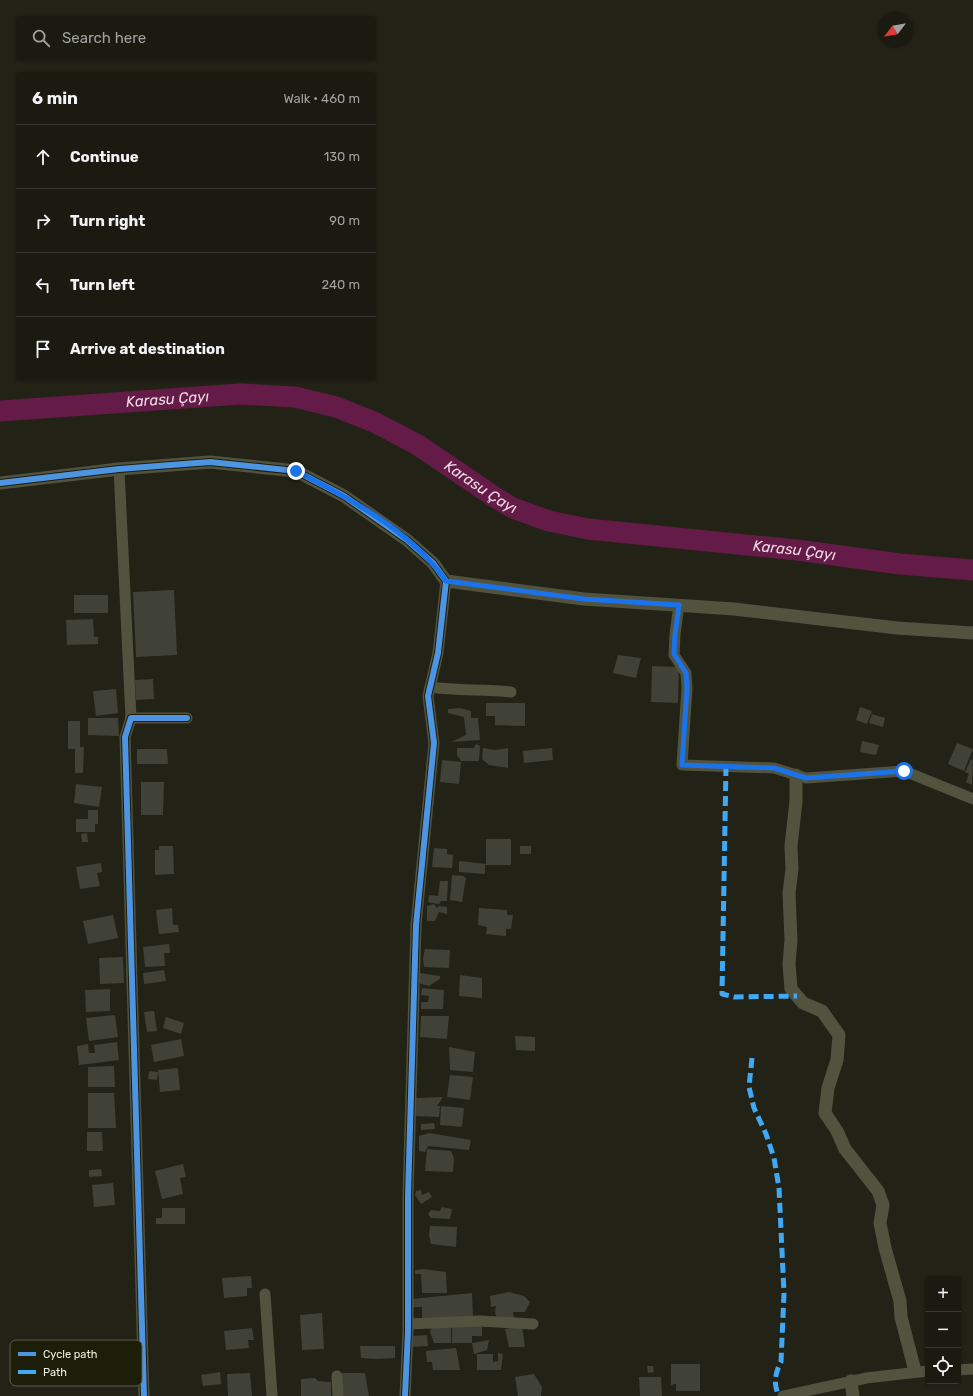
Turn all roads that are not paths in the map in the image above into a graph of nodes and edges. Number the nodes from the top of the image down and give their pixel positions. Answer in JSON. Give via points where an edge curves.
{"nodes":[{"id":1,"x":119,"y":469,"type":"junction"},
{"id":2,"x":0,"y":483,"type":"edge"},
{"id":3,"x":446,"y":581,"type":"junction"},
{"id":4,"x":679,"y":605,"type":"junction"},
{"id":5,"x":973,"y":633,"type":"edge"},
{"id":6,"x":430,"y":686,"type":"junction"},
{"id":7,"x":511,"y":692,"type":"dead end"},
{"id":8,"x":131,"y":718,"type":"junction"},
{"id":9,"x":187,"y":718,"type":"dead end"},
{"id":10,"x":796,"y":775,"type":"junction"},
{"id":11,"x":973,"y":799,"type":"edge"},
{"id":12,"x":265,"y":1294,"type":"dead end"},
{"id":13,"x":408,"y":1324,"type":"junction"},
{"id":14,"x":533,"y":1324,"type":"dead end"},
{"id":15,"x":973,"y":1369,"type":"edge"},
{"id":16,"x":961,"y":1370,"type":"edge"},
{"id":17,"x":922,"y":1371,"type":"edge"},
{"id":18,"x":337,"y":1376,"type":"dead end"},
{"id":19,"x":850,"y":1381,"type":"junction"},
{"id":20,"x":144,"y":1396,"type":"edge"},
{"id":21,"x":272,"y":1396,"type":"edge"},
{"id":22,"x":338,"y":1396,"type":"edge"},
{"id":23,"x":405,"y":1396,"type":"edge"},
{"id":24,"x":783,"y":1396,"type":"edge"},
{"id":25,"x":853,"y":1396,"type":"edge"}],
"edges":[{"from":1,"to":2,"type":"street"},
{"from":1,"to":3,"type":"street","via":[[210,462],[296,471],[344,496],[408,540],[433,563]]},
{"from":1,"to":8,"type":"street"},
{"from":3,"to":4,"type":"street","via":[[584,599]]},
{"from":3,"to":6,"type":"street","via":[[438,653]]},
{"from":4,"to":5,"type":"street","via":[[897,628]]},
{"from":4,"to":10,"type":"street","via":[[671,657],[686,673],[682,765],[774,768]]},
{"from":6,"to":7,"type":"street"},
{"from":6,"to":13,"type":"street","via":[[428,696],[434,743],[416,925],[408,1196]]},
{"from":8,"to":9,"type":"street"},
{"from":8,"to":20,"type":"street","via":[[125,737]]},
{"from":10,"to":11,"type":"street","via":[[806,778],[904,771]]},
{"from":10,"to":17,"type":"street","via":[[789,893],[791,989],[803,1003],[822,1011],[839,1035],[837,1060],[828,1088],[825,1113],[846,1149],[878,1191],[884,1205],[880,1223],[885,1248],[900,1301],[901,1317]]},
{"from":12,"to":21,"type":"street"},
{"from":13,"to":14,"type":"street","via":[[480,1321]]},
{"from":13,"to":23,"type":"street"},
{"from":15,"to":16,"type":"street"},
{"from":17,"to":19,"type":"street"},
{"from":18,"to":22,"type":"street"},
{"from":19,"to":24,"type":"street"},
{"from":19,"to":25,"type":"street"}]}
